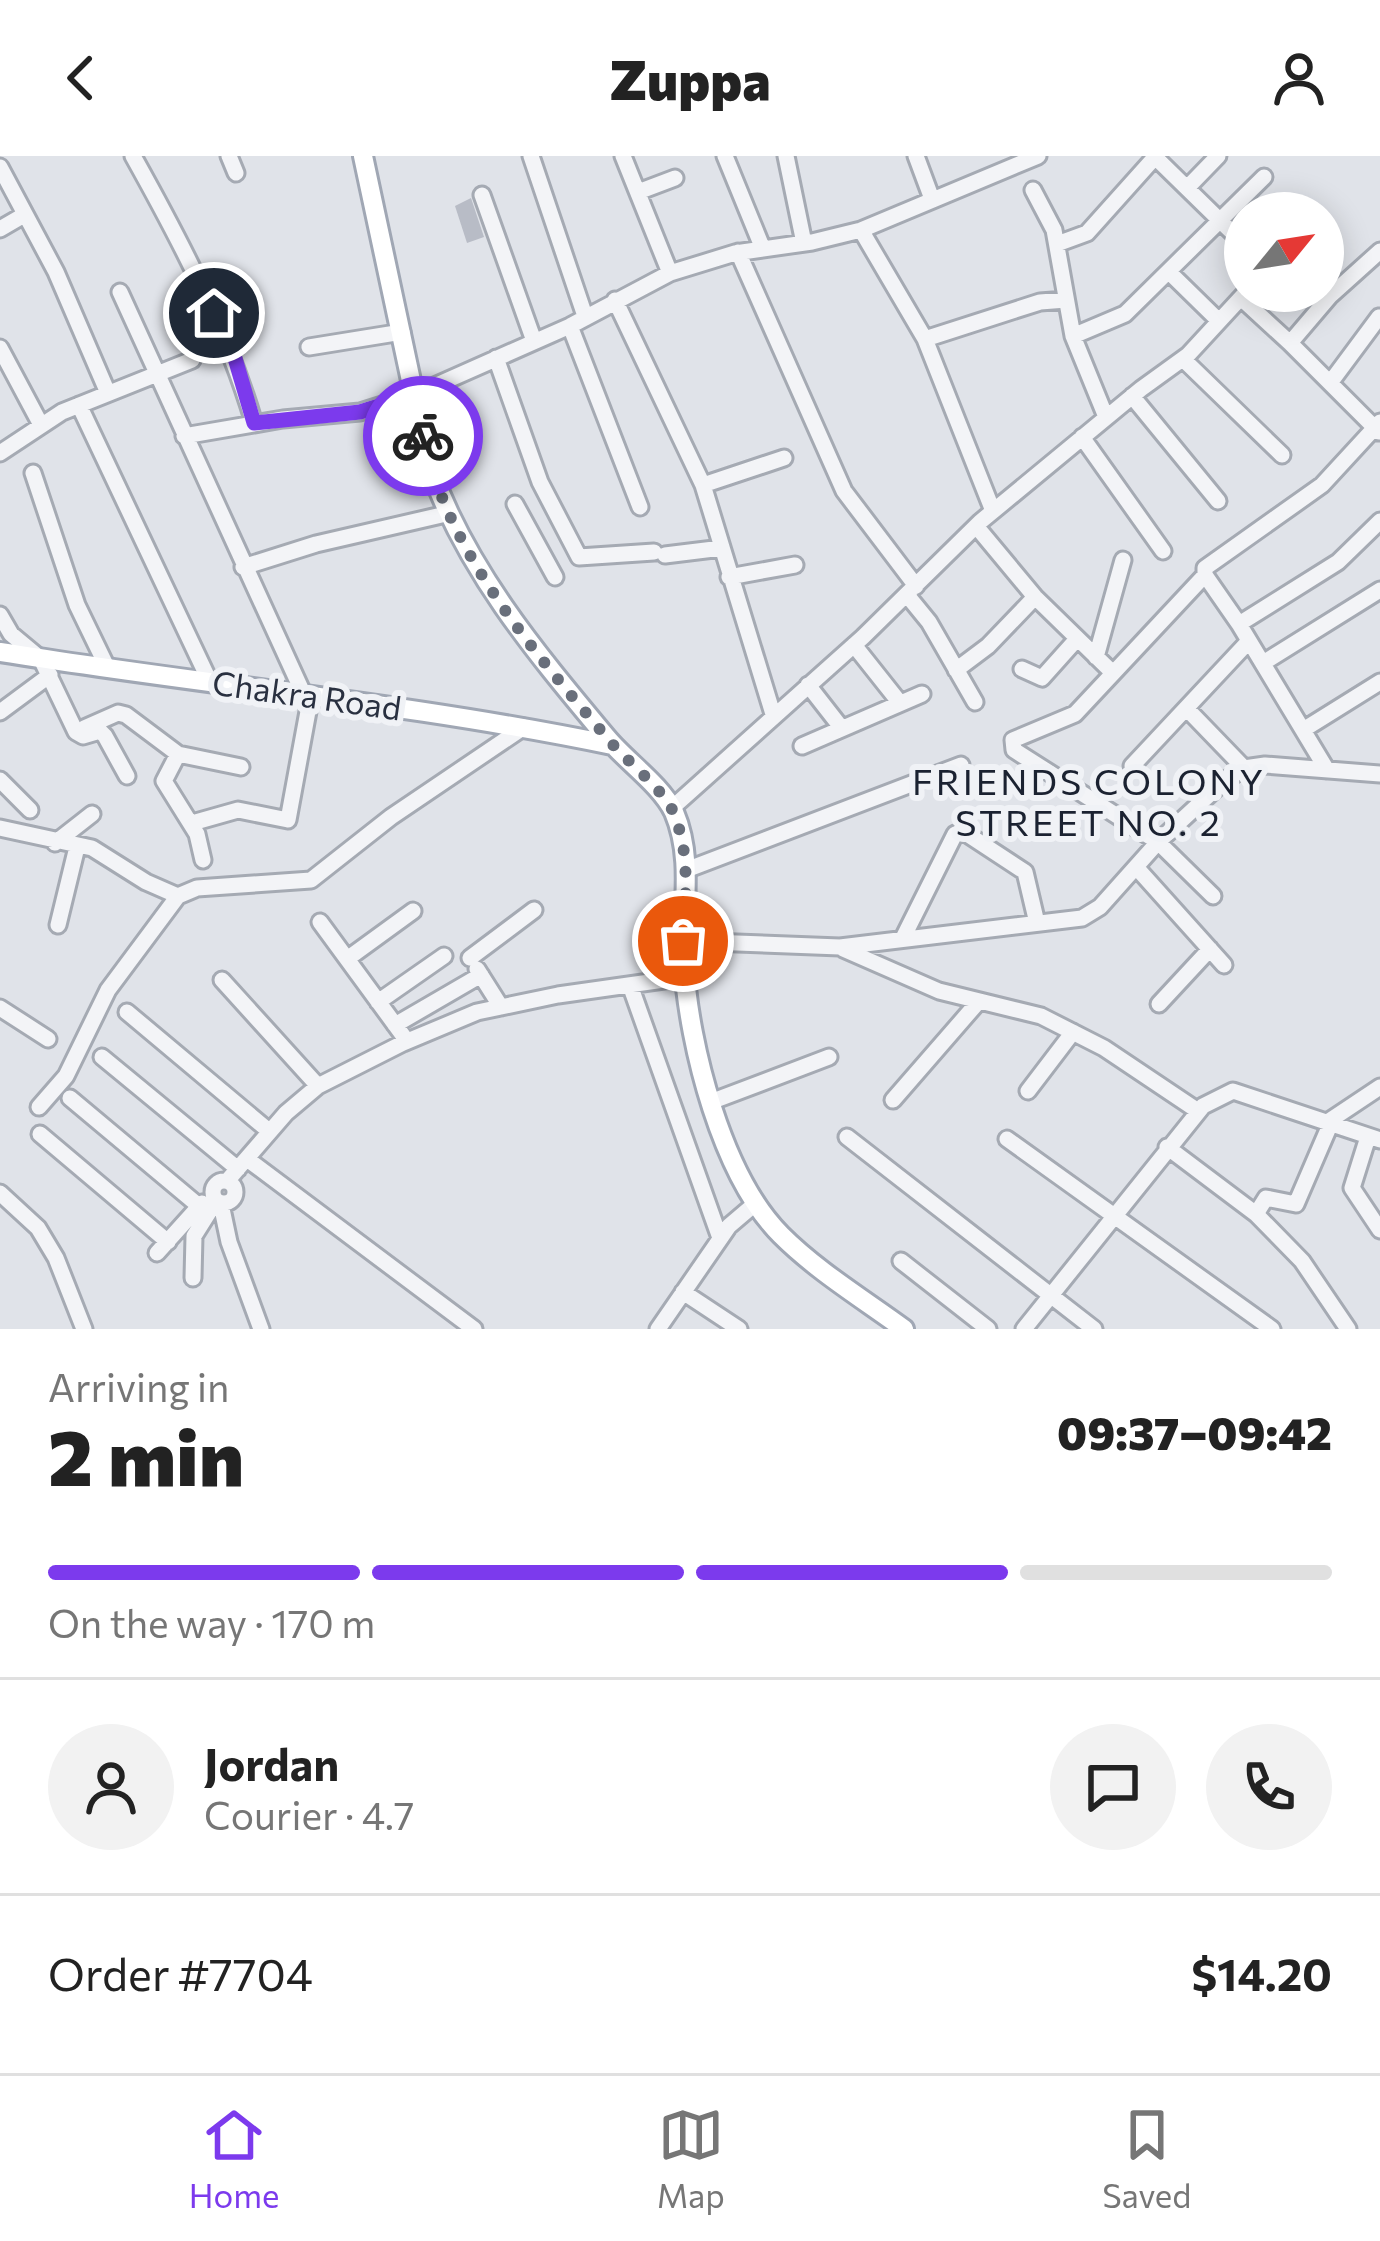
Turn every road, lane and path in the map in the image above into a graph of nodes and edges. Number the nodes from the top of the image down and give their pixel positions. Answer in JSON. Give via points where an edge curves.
{"nodes":[{"id":1,"x":133,"y":156,"type":"edge"},
{"id":2,"x":229,"y":156,"type":"edge"},
{"id":3,"x":363,"y":156,"type":"edge"},
{"id":4,"x":531,"y":156,"type":"edge"},
{"id":5,"x":623,"y":156,"type":"edge"},
{"id":6,"x":725,"y":156,"type":"edge"},
{"id":7,"x":786,"y":156,"type":"edge"},
{"id":8,"x":916,"y":156,"type":"edge"},
{"id":9,"x":1037,"y":156,"type":"edge"},
{"id":10,"x":1155,"y":156,"type":"edge"},
{"id":11,"x":1218,"y":156,"type":"edge"},
{"id":12,"x":1013,"y":160,"type":"edge"},
{"id":13,"x":0,"y":167,"type":"edge"},
{"id":14,"x":236,"y":173,"type":"dead end"},
{"id":15,"x":1264,"y":177,"type":"dead end"},
{"id":16,"x":675,"y":178,"type":"dead end"},
{"id":17,"x":1187,"y":188,"type":"junction"},
{"id":18,"x":1033,"y":190,"type":"dead end"},
{"id":19,"x":638,"y":192,"type":"junction"},
{"id":20,"x":482,"y":195,"type":"dead end"},
{"id":21,"x":932,"y":199,"type":"junction"},
{"id":22,"x":24,"y":215,"type":"junction"},
{"id":23,"x":1220,"y":220,"type":"junction"},
{"id":24,"x":1224,"y":224,"type":"edge"},
{"id":25,"x":0,"y":229,"type":"edge"},
{"id":26,"x":861,"y":230,"type":"junction"},
{"id":27,"x":804,"y":243,"type":"junction"},
{"id":28,"x":1057,"y":244,"type":"junction"},
{"id":29,"x":763,"y":249,"type":"junction"},
{"id":30,"x":1380,"y":251,"type":"edge"},
{"id":31,"x":738,"y":252,"type":"junction"},
{"id":32,"x":670,"y":273,"type":"junction"},
{"id":33,"x":1170,"y":273,"type":"junction"},
{"id":34,"x":120,"y":292,"type":"dead end"},
{"id":35,"x":615,"y":300,"type":"junction"},
{"id":36,"x":1066,"y":300,"type":"junction"},
{"id":37,"x":1227,"y":312,"type":"edge"},
{"id":38,"x":1261,"y":312,"type":"edge"},
{"id":39,"x":1379,"y":317,"type":"edge"},
{"id":40,"x":578,"y":321,"type":"junction"},
{"id":41,"x":1219,"y":321,"type":"junction"},
{"id":42,"x":402,"y":332,"type":"junction"},
{"id":43,"x":1073,"y":336,"type":"junction"},
{"id":44,"x":925,"y":339,"type":"junction"},
{"id":45,"x":534,"y":341,"type":"junction"},
{"id":46,"x":1290,"y":343,"type":"junction"},
{"id":47,"x":309,"y":346,"type":"dead end"},
{"id":48,"x":0,"y":347,"type":"edge"},
{"id":49,"x":496,"y":358,"type":"junction"},
{"id":50,"x":1183,"y":359,"type":"junction"},
{"id":51,"x":192,"y":360,"type":"dead end"},
{"id":52,"x":157,"y":374,"type":"junction"},
{"id":53,"x":1330,"y":383,"type":"junction"},
{"id":54,"x":108,"y":393,"type":"junction"},
{"id":55,"x":414,"y":395,"type":"junction"},
{"id":56,"x":1132,"y":397,"type":"junction"},
{"id":57,"x":79,"y":405,"type":"junction"},
{"id":58,"x":1106,"y":417,"type":"junction"},
{"id":59,"x":40,"y":423,"type":"junction"},
{"id":60,"x":254,"y":423,"type":"junction"},
{"id":61,"x":1378,"y":428,"type":"edge"},
{"id":62,"x":184,"y":436,"type":"junction"},
{"id":63,"x":1082,"y":437,"type":"junction"},
{"id":64,"x":0,"y":453,"type":"edge"},
{"id":65,"x":1282,"y":454,"type":"dead end"},
{"id":66,"x":784,"y":458,"type":"dead end"},
{"id":67,"x":33,"y":473,"type":"dead end"},
{"id":68,"x":703,"y":485,"type":"junction"},
{"id":69,"x":1218,"y":501,"type":"dead end"},
{"id":70,"x":515,"y":504,"type":"dead end"},
{"id":71,"x":640,"y":507,"type":"dead end"},
{"id":72,"x":993,"y":511,"type":"junction"},
{"id":73,"x":446,"y":514,"type":"junction"},
{"id":74,"x":556,"y":515,"type":"junction"},
{"id":75,"x":1380,"y":521,"type":"edge"},
{"id":76,"x":525,"y":522,"type":"junction"},
{"id":77,"x":976,"y":526,"type":"junction"},
{"id":78,"x":722,"y":548,"type":"junction"},
{"id":79,"x":1163,"y":551,"type":"dead end"},
{"id":80,"x":1123,"y":560,"type":"dead end"},
{"id":81,"x":795,"y":565,"type":"dead end"},
{"id":82,"x":243,"y":567,"type":"junction"},
{"id":83,"x":1205,"y":575,"type":"junction"},
{"id":84,"x":555,"y":577,"type":"dead end"},
{"id":85,"x":729,"y":577,"type":"junction"},
{"id":86,"x":911,"y":590,"type":"junction"},
{"id":87,"x":1380,"y":590,"type":"edge"},
{"id":88,"x":1035,"y":597,"type":"junction"},
{"id":89,"x":0,"y":615,"type":"edge"},
{"id":90,"x":1239,"y":625,"type":"junction"},
{"id":91,"x":1076,"y":640,"type":"junction"},
{"id":92,"x":1249,"y":641,"type":"junction"},
{"id":93,"x":854,"y":645,"type":"junction"},
{"id":94,"x":0,"y":652,"type":"edge"},
{"id":95,"x":1096,"y":657,"type":"junction"},
{"id":96,"x":1263,"y":663,"type":"junction"},
{"id":97,"x":45,"y":667,"type":"junction"},
{"id":98,"x":107,"y":667,"type":"junction"},
{"id":99,"x":1022,"y":669,"type":"dead end"},
{"id":100,"x":956,"y":670,"type":"junction"},
{"id":101,"x":1113,"y":673,"type":"junction"},
{"id":102,"x":209,"y":680,"type":"junction"},
{"id":103,"x":1380,"y":682,"type":"edge"},
{"id":104,"x":808,"y":685,"type":"junction"},
{"id":105,"x":302,"y":692,"type":"junction"},
{"id":106,"x":922,"y":694,"type":"dead end"},
{"id":107,"x":975,"y":702,"type":"dead end"},
{"id":108,"x":900,"y":703,"type":"junction"},
{"id":109,"x":1188,"y":710,"type":"junction"},
{"id":110,"x":0,"y":712,"type":"edge"},
{"id":111,"x":773,"y":714,"type":"junction"},
{"id":112,"x":840,"y":726,"type":"junction"},
{"id":113,"x":524,"y":727,"type":"junction"},
{"id":114,"x":1303,"y":730,"type":"junction"},
{"id":115,"x":76,"y":732,"type":"junction"},
{"id":116,"x":613,"y":745,"type":"junction"},
{"id":117,"x":802,"y":746,"type":"dead end"},
{"id":118,"x":178,"y":754,"type":"junction"},
{"id":119,"x":961,"y":765,"type":"dead end"},
{"id":120,"x":1132,"y":766,"type":"dead end"},
{"id":121,"x":241,"y":767,"type":"dead end"},
{"id":122,"x":1244,"y":768,"type":"junction"},
{"id":123,"x":1327,"y":770,"type":"junction"},
{"id":124,"x":1380,"y":774,"type":"edge"},
{"id":125,"x":128,"y":776,"type":"dead end"},
{"id":126,"x":0,"y":780,"type":"edge"},
{"id":127,"x":672,"y":808,"type":"junction"},
{"id":128,"x":30,"y":810,"type":"dead end"},
{"id":129,"x":92,"y":814,"type":"dead end"},
{"id":130,"x":192,"y":824,"type":"junction"},
{"id":131,"x":0,"y":828,"type":"edge"},
{"id":132,"x":1158,"y":842,"type":"junction"},
{"id":133,"x":55,"y":843,"type":"junction"},
{"id":134,"x":77,"y":847,"type":"junction"},
{"id":135,"x":202,"y":860,"type":"dead end"},
{"id":136,"x":1136,"y":867,"type":"junction"},
{"id":137,"x":686,"y":870,"type":"junction"},
{"id":138,"x":178,"y":896,"type":"junction"},
{"id":139,"x":1213,"y":896,"type":"dead end"},
{"id":140,"x":534,"y":910,"type":"dead end"},
{"id":141,"x":413,"y":911,"type":"dead end"},
{"id":142,"x":320,"y":922,"type":"dead end"},
{"id":143,"x":1037,"y":923,"type":"junction"},
{"id":144,"x":58,"y":925,"type":"dead end"},
{"id":145,"x":903,"y":938,"type":"junction"},
{"id":146,"x":683,"y":941,"type":"junction"},
{"id":147,"x":841,"y":947,"type":"junction"},
{"id":148,"x":1210,"y":950,"type":"junction"},
{"id":149,"x":444,"y":956,"type":"dead end"},
{"id":150,"x":347,"y":959,"type":"junction"},
{"id":151,"x":1224,"y":965,"type":"dead end"},
{"id":152,"x":481,"y":975,"type":"junction"},
{"id":153,"x":685,"y":977,"type":"junction"},
{"id":154,"x":222,"y":980,"type":"dead end"},
{"id":155,"x":630,"y":985,"type":"junction"},
{"id":156,"x":979,"y":1001,"type":"junction"},
{"id":157,"x":378,"y":1002,"type":"junction"},
{"id":158,"x":1159,"y":1004,"type":"dead end"},
{"id":159,"x":501,"y":1007,"type":"junction"},
{"id":160,"x":0,"y":1008,"type":"edge"},
{"id":161,"x":127,"y":1012,"type":"dead end"},
{"id":162,"x":395,"y":1025,"type":"junction"},
{"id":163,"x":1073,"y":1032,"type":"junction"},
{"id":164,"x":48,"y":1039,"type":"dead end"},
{"id":165,"x":407,"y":1041,"type":"junction"},
{"id":166,"x":102,"y":1057,"type":"dead end"},
{"id":167,"x":829,"y":1057,"type":"dead end"},
{"id":168,"x":318,"y":1086,"type":"junction"},
{"id":169,"x":1380,"y":1087,"type":"edge"},
{"id":170,"x":1028,"y":1091,"type":"dead end"},
{"id":171,"x":70,"y":1097,"type":"dead end"},
{"id":172,"x":892,"y":1100,"type":"dead end"},
{"id":173,"x":713,"y":1102,"type":"junction"},
{"id":174,"x":39,"y":1107,"type":"dead end"},
{"id":175,"x":1198,"y":1112,"type":"junction"},
{"id":176,"x":1328,"y":1124,"type":"junction"},
{"id":177,"x":269,"y":1131,"type":"junction"},
{"id":178,"x":40,"y":1134,"type":"dead end"},
{"id":179,"x":848,"y":1137,"type":"dead end"},
{"id":180,"x":1374,"y":1138,"type":"edge"},
{"id":181,"x":1007,"y":1139,"type":"dead end"},
{"id":182,"x":1167,"y":1147,"type":"junction"},
{"id":183,"x":237,"y":1170,"type":"junction"},
{"id":184,"x":0,"y":1193,"type":"edge"},
{"id":185,"x":217,"y":1199,"type":"junction"},
{"id":186,"x":756,"y":1203,"type":"junction"},
{"id":187,"x":199,"y":1206,"type":"junction"},
{"id":188,"x":1256,"y":1214,"type":"junction"},
{"id":189,"x":1115,"y":1216,"type":"junction"},
{"id":190,"x":1380,"y":1230,"type":"edge"},
{"id":191,"x":720,"y":1238,"type":"junction"},
{"id":192,"x":901,"y":1261,"type":"dead end"},
{"id":193,"x":193,"y":1278,"type":"dead end"},
{"id":194,"x":683,"y":1292,"type":"junction"},
{"id":195,"x":1050,"y":1297,"type":"junction"},
{"id":196,"x":884,"y":1314,"type":"junction"},
{"id":197,"x":84,"y":1329,"type":"edge"},
{"id":198,"x":261,"y":1329,"type":"edge"},
{"id":199,"x":474,"y":1329,"type":"edge"},
{"id":200,"x":658,"y":1329,"type":"edge"},
{"id":201,"x":740,"y":1329,"type":"edge"},
{"id":202,"x":867,"y":1329,"type":"edge"},
{"id":203,"x":904,"y":1329,"type":"edge"},
{"id":204,"x":988,"y":1329,"type":"edge"},
{"id":205,"x":1024,"y":1329,"type":"edge"},
{"id":206,"x":1094,"y":1329,"type":"edge"},
{"id":207,"x":1273,"y":1329,"type":"edge"},
{"id":208,"x":1348,"y":1329,"type":"edge"}],
"edges":[{"from":1,"to":60,"type":"street","via":[[234,355]]},
{"from":2,"to":14,"type":"street"},
{"from":3,"to":42,"type":"main road"},
{"from":4,"to":40,"type":"street"},
{"from":5,"to":19,"type":"street"},
{"from":6,"to":29,"type":"street"},
{"from":7,"to":27,"type":"street"},
{"from":8,"to":21,"type":"street"},
{"from":9,"to":12,"type":"street"},
{"from":10,"to":17,"type":"street"},
{"from":10,"to":28,"type":"street","via":[[1087,233]]},
{"from":11,"to":17,"type":"street"},
{"from":12,"to":21,"type":"street"},
{"from":13,"to":22,"type":"street"},
{"from":15,"to":23,"type":"street"},
{"from":16,"to":19,"type":"street"},
{"from":17,"to":23,"type":"street"},
{"from":18,"to":28,"type":"street"},
{"from":19,"to":32,"type":"street"},
{"from":20,"to":45,"type":"street"},
{"from":21,"to":26,"type":"street"},
{"from":22,"to":25,"type":"street"},
{"from":22,"to":54,"type":"street"},
{"from":23,"to":24,"type":"street"},
{"from":23,"to":33,"type":"street"},
{"from":26,"to":27,"type":"street"},
{"from":26,"to":44,"type":"street"},
{"from":27,"to":29,"type":"street"},
{"from":28,"to":36,"type":"street"},
{"from":29,"to":31,"type":"street"},
{"from":30,"to":46,"type":"street"},
{"from":31,"to":32,"type":"street"},
{"from":31,"to":86,"type":"street","via":[[844,491]]},
{"from":32,"to":35,"type":"street"},
{"from":33,"to":41,"type":"street"},
{"from":33,"to":43,"type":"street","via":[[1125,314]]},
{"from":34,"to":52,"type":"street"},
{"from":35,"to":40,"type":"street"},
{"from":35,"to":68,"type":"street"},
{"from":36,"to":43,"type":"street"},
{"from":36,"to":44,"type":"street"},
{"from":37,"to":41,"type":"street"},
{"from":38,"to":46,"type":"street"},
{"from":39,"to":53,"type":"street"},
{"from":40,"to":45,"type":"street"},
{"from":40,"to":71,"type":"street"},
{"from":41,"to":50,"type":"street"},
{"from":42,"to":47,"type":"street"},
{"from":42,"to":55,"type":"main road"},
{"from":43,"to":58,"type":"street"},
{"from":44,"to":72,"type":"street"},
{"from":45,"to":49,"type":"street"},
{"from":46,"to":53,"type":"street"},
{"from":48,"to":59,"type":"street"},
{"from":49,"to":55,"type":"street"},
{"from":49,"to":74,"type":"street"},
{"from":50,"to":56,"type":"street"},
{"from":50,"to":65,"type":"street"},
{"from":51,"to":52,"type":"street"},
{"from":52,"to":54,"type":"street"},
{"from":52,"to":62,"type":"street"},
{"from":53,"to":61,"type":"street"},
{"from":54,"to":57,"type":"street"},
{"from":55,"to":60,"type":"street","via":[[360,412]]},
{"from":55,"to":73,"type":"main road"},
{"from":56,"to":58,"type":"street"},
{"from":56,"to":69,"type":"street"},
{"from":57,"to":59,"type":"street"},
{"from":57,"to":102,"type":"street"},
{"from":58,"to":63,"type":"street"},
{"from":59,"to":64,"type":"street"},
{"from":60,"to":62,"type":"street"},
{"from":61,"to":83,"type":"street","via":[[1322,485],[1213,560]]},
{"from":62,"to":82,"type":"street"},
{"from":63,"to":72,"type":"street"},
{"from":63,"to":79,"type":"street"},
{"from":66,"to":68,"type":"street"},
{"from":67,"to":98,"type":"street"},
{"from":68,"to":78,"type":"street"},
{"from":70,"to":76,"type":"street"},
{"from":72,"to":77,"type":"street"},
{"from":73,"to":82,"type":"street"},
{"from":73,"to":116,"type":"main road","via":[[505,612]]},
{"from":74,"to":76,"type":"street"},
{"from":74,"to":78,"type":"street","via":[[579,557]]},
{"from":75,"to":90,"type":"street","via":[[1338,562]]},
{"from":76,"to":84,"type":"street"},
{"from":77,"to":86,"type":"street"},
{"from":77,"to":88,"type":"street"},
{"from":78,"to":85,"type":"street"},
{"from":80,"to":95,"type":"street"},
{"from":81,"to":85,"type":"street"},
{"from":82,"to":105,"type":"street"},
{"from":83,"to":90,"type":"street"},
{"from":83,"to":101,"type":"street"},
{"from":85,"to":111,"type":"street"},
{"from":86,"to":93,"type":"street"},
{"from":86,"to":100,"type":"street"},
{"from":87,"to":96,"type":"street"},
{"from":88,"to":91,"type":"street"},
{"from":88,"to":100,"type":"street"},
{"from":89,"to":97,"type":"street"},
{"from":90,"to":92,"type":"street"},
{"from":91,"to":95,"type":"street"},
{"from":91,"to":99,"type":"street","via":[[1039,680]]},
{"from":92,"to":96,"type":"street"},
{"from":92,"to":109,"type":"street"},
{"from":93,"to":104,"type":"street"},
{"from":93,"to":108,"type":"street"},
{"from":94,"to":97,"type":"main road","name":"Chakra Road"},
{"from":95,"to":101,"type":"street"},
{"from":96,"to":114,"type":"street"},
{"from":97,"to":98,"type":"main road","name":"Chakra Road"},
{"from":97,"to":110,"type":"street"},
{"from":97,"to":115,"type":"street"},
{"from":98,"to":102,"type":"main road","name":"Chakra Road"},
{"from":100,"to":107,"type":"street"},
{"from":101,"to":132,"type":"street","via":[[1075,714],[1013,740],[1013,750]]},
{"from":102,"to":105,"type":"main road","name":"Chakra Road"},
{"from":103,"to":114,"type":"street"},
{"from":104,"to":111,"type":"street"},
{"from":104,"to":112,"type":"street"},
{"from":105,"to":113,"type":"main road","name":"Chakra Road"},
{"from":105,"to":130,"type":"street","via":[[309,723],[288,820],[238,810]]},
{"from":106,"to":108,"type":"street"},
{"from":108,"to":112,"type":"street"},
{"from":109,"to":120,"type":"street"},
{"from":109,"to":122,"type":"street"},
{"from":111,"to":127,"type":"street"},
{"from":112,"to":117,"type":"street"},
{"from":113,"to":116,"type":"main road","name":"Chakra Road"},
{"from":113,"to":138,"type":"street","via":[[311,880]]},
{"from":114,"to":123,"type":"street"},
{"from":115,"to":118,"type":"street","via":[[118,713]]},
{"from":115,"to":125,"type":"street","via":[[100,731]]},
{"from":116,"to":127,"type":"main road"},
{"from":118,"to":121,"type":"street"},
{"from":118,"to":130,"type":"street","via":[[164,782]]},
{"from":119,"to":137,"type":"street"},
{"from":122,"to":123,"type":"street"},
{"from":122,"to":132,"type":"street"},
{"from":123,"to":124,"type":"street"},
{"from":126,"to":128,"type":"street"},
{"from":127,"to":137,"type":"main road"},
{"from":129,"to":133,"type":"street"},
{"from":130,"to":135,"type":"street"},
{"from":131,"to":133,"type":"street"},
{"from":132,"to":136,"type":"street"},
{"from":132,"to":139,"type":"street"},
{"from":133,"to":134,"type":"street"},
{"from":134,"to":138,"type":"street"},
{"from":134,"to":144,"type":"street"},
{"from":136,"to":143,"type":"street","via":[[1082,918]]},
{"from":136,"to":148,"type":"street"},
{"from":137,"to":146,"type":"main road"},
{"from":138,"to":174,"type":"street","via":[[108,990],[66,1076]]},
{"from":140,"to":152,"type":"street","via":[[468,955]]},
{"from":141,"to":150,"type":"street"},
{"from":142,"to":150,"type":"street"},
{"from":143,"to":145,"type":"street"},
{"from":143,"to":145,"type":"street","via":[[1025,872],[959,833]]},
{"from":145,"to":147,"type":"street"},
{"from":146,"to":147,"type":"street"},
{"from":146,"to":153,"type":"main road"},
{"from":147,"to":156,"type":"street"},
{"from":148,"to":151,"type":"street"},
{"from":148,"to":158,"type":"street"},
{"from":149,"to":157,"type":"street"},
{"from":150,"to":157,"type":"street"},
{"from":152,"to":159,"type":"street"},
{"from":152,"to":162,"type":"street"},
{"from":153,"to":155,"type":"street"},
{"from":153,"to":173,"type":"main road"},
{"from":154,"to":168,"type":"street"},
{"from":155,"to":159,"type":"street"},
{"from":155,"to":191,"type":"street"},
{"from":156,"to":163,"type":"street"},
{"from":156,"to":172,"type":"street"},
{"from":157,"to":162,"type":"street"},
{"from":159,"to":165,"type":"street"},
{"from":160,"to":164,"type":"street"},
{"from":161,"to":177,"type":"street"},
{"from":162,"to":165,"type":"street"},
{"from":163,"to":170,"type":"street"},
{"from":163,"to":175,"type":"street"},
{"from":165,"to":168,"type":"street"},
{"from":166,"to":183,"type":"street"},
{"from":167,"to":173,"type":"street"},
{"from":168,"to":177,"type":"street"},
{"from":169,"to":176,"type":"street"},
{"from":171,"to":187,"type":"street"},
{"from":173,"to":186,"type":"main road"},
{"from":175,"to":176,"type":"street","via":[[1233,1091]]},
{"from":175,"to":182,"type":"street"},
{"from":176,"to":180,"type":"street"},
{"from":176,"to":188,"type":"street","via":[[1295,1204],[1266,1198]]},
{"from":177,"to":183,"type":"street"},
{"from":178,"to":187,"type":"street","via":[[163,1247]]},
{"from":179,"to":195,"type":"street"},
{"from":180,"to":190,"type":"street","via":[[1352,1188]]},
{"from":181,"to":189,"type":"street"},
{"from":182,"to":188,"type":"street"},
{"from":182,"to":189,"type":"street"},
{"from":183,"to":185,"type":"street","via":[[234,1196]]},
{"from":183,"to":199,"type":"street"},
{"from":184,"to":197,"type":"street","via":[[38,1228]]},
{"from":185,"to":187,"type":"street"},
{"from":185,"to":193,"type":"street","via":[[194,1237]]},
{"from":185,"to":198,"type":"street"},
{"from":186,"to":191,"type":"street"},
{"from":186,"to":196,"type":"main road","via":[[780,1234]]},
{"from":188,"to":208,"type":"street","via":[[1302,1261]]},
{"from":189,"to":195,"type":"street"},
{"from":189,"to":207,"type":"street"},
{"from":191,"to":194,"type":"street"},
{"from":192,"to":204,"type":"street"},
{"from":194,"to":200,"type":"street"},
{"from":194,"to":201,"type":"street"},
{"from":195,"to":205,"type":"street"},
{"from":195,"to":206,"type":"street"},
{"from":196,"to":202,"type":"main road"},
{"from":196,"to":203,"type":"main road"}]}
